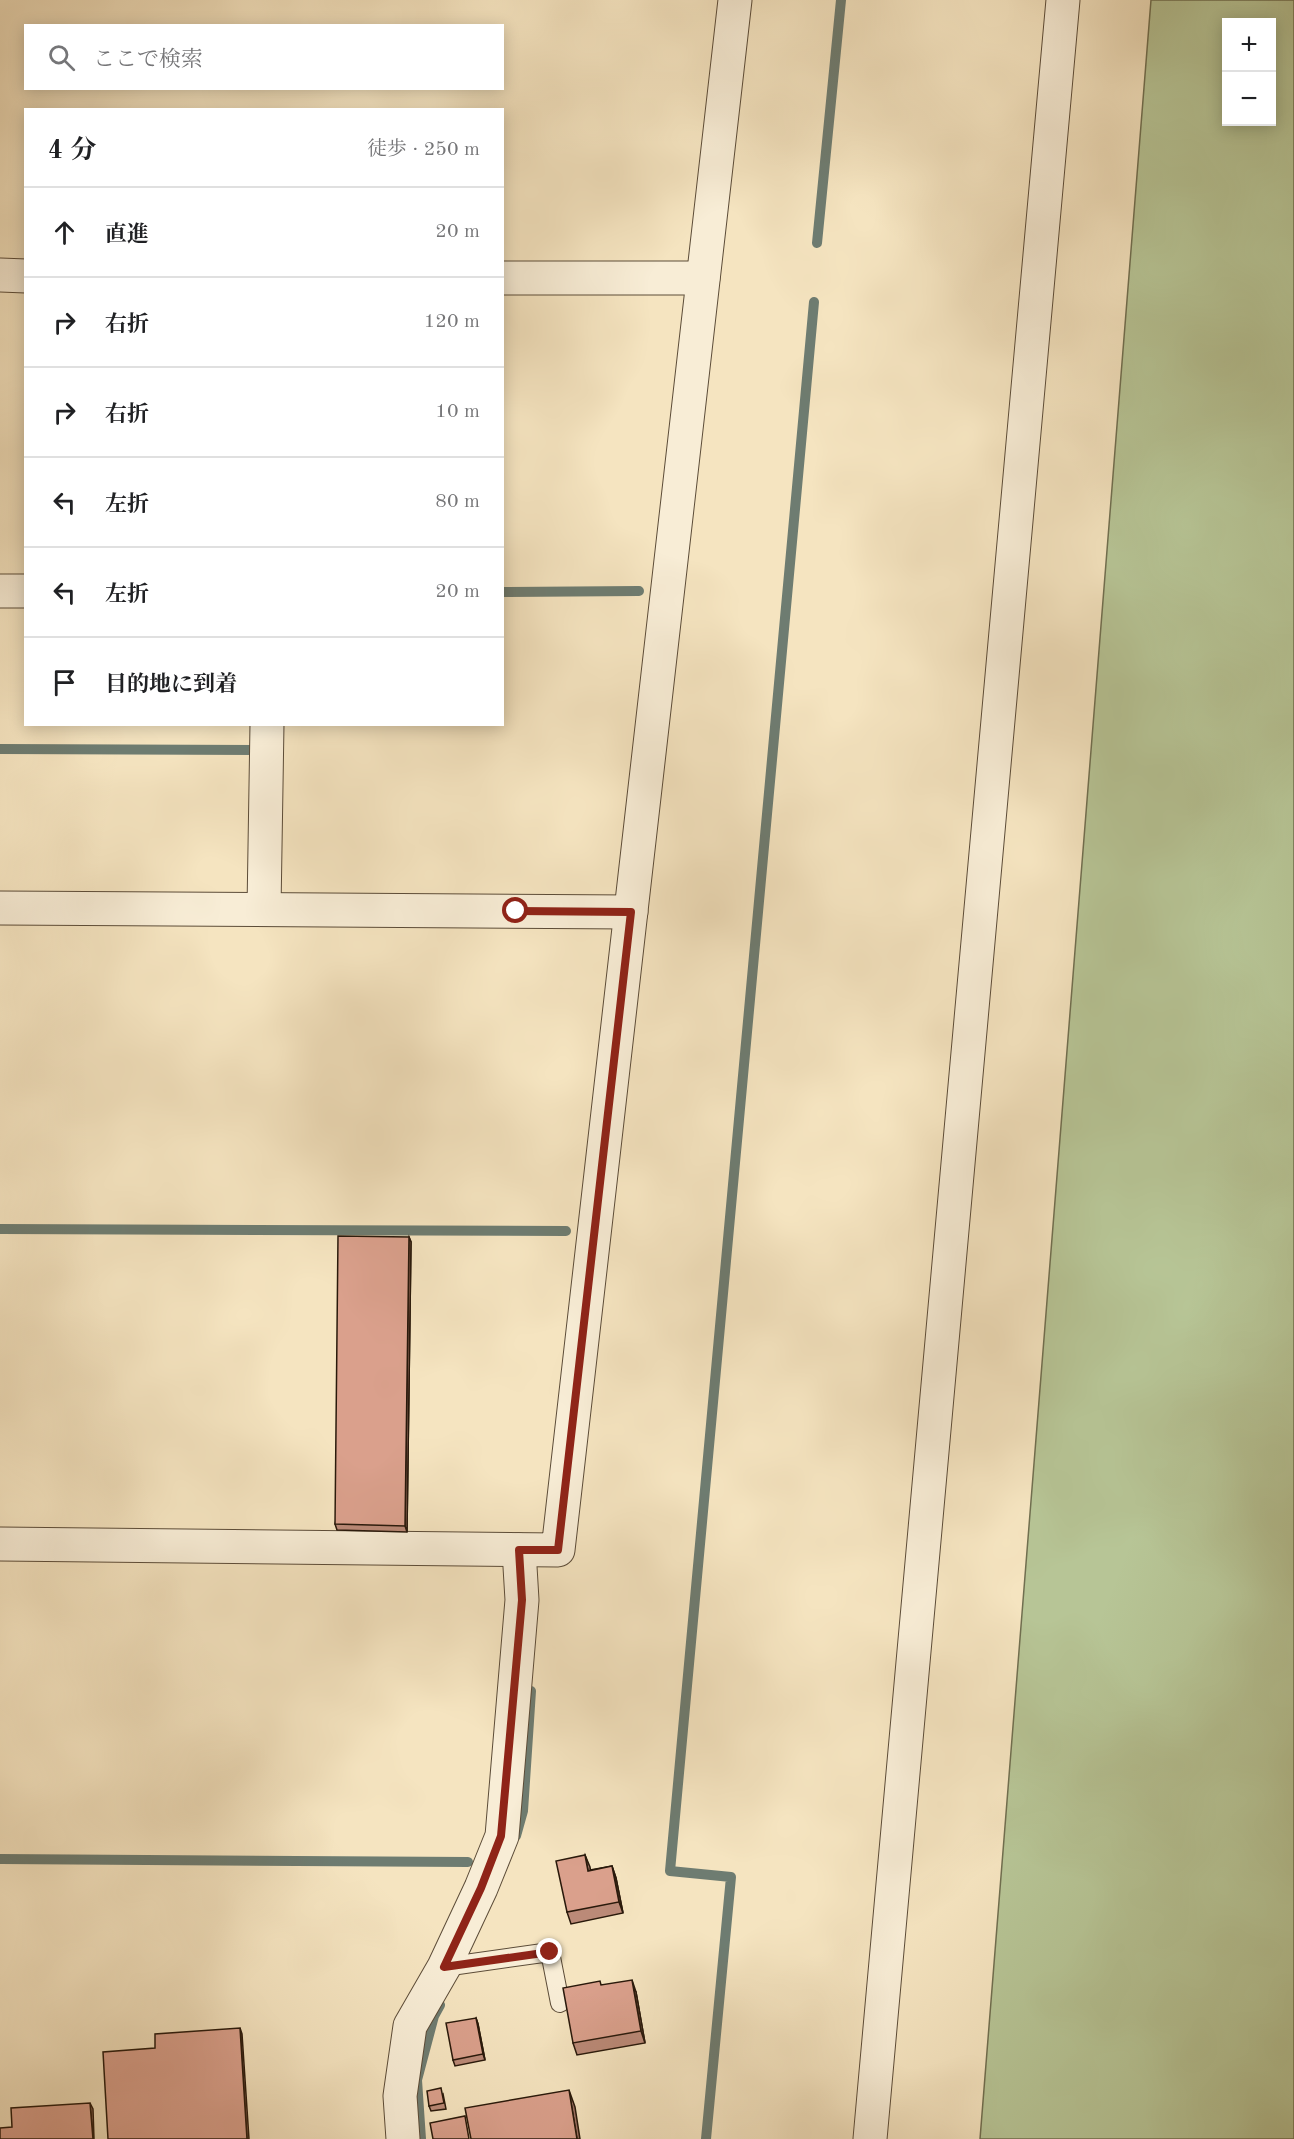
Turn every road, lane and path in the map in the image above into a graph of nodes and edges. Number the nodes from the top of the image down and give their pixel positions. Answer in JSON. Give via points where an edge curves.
{"nodes":[{"id":1,"x":735,"y":0,"type":"edge"},
{"id":2,"x":1063,"y":0,"type":"edge"},
{"id":3,"x":0,"y":275,"type":"edge"},
{"id":4,"x":24,"y":276,"type":"edge"},
{"id":5,"x":504,"y":278,"type":"edge"},
{"id":6,"x":703,"y":278,"type":"junction"},
{"id":7,"x":0,"y":591,"type":"edge"},
{"id":8,"x":24,"y":591,"type":"edge"},
{"id":9,"x":267,"y":726,"type":"edge"},
{"id":10,"x":0,"y":908,"type":"edge"},
{"id":11,"x":264,"y":909,"type":"junction"},
{"id":12,"x":631,"y":912,"type":"junction"},
{"id":13,"x":0,"y":1544,"type":"edge"},
{"id":14,"x":519,"y":1550,"type":"junction"},
{"id":15,"x":444,"y":1967,"type":"junction"},
{"id":16,"x":560,"y":2003,"type":"dead end"},
{"id":17,"x":403,"y":2139,"type":"edge"},
{"id":18,"x":870,"y":2139,"type":"edge"}],
"edges":[{"from":1,"to":6,"type":"street"},
{"from":2,"to":18,"type":"street"},
{"from":3,"to":4,"type":"street"},
{"from":5,"to":6,"type":"street"},
{"from":6,"to":12,"type":"street"},
{"from":7,"to":8,"type":"street"},
{"from":9,"to":11,"type":"street"},
{"from":10,"to":11,"type":"street"},
{"from":11,"to":12,"type":"street"},
{"from":12,"to":14,"type":"street","via":[[558,1550]]},
{"from":13,"to":14,"type":"street"},
{"from":14,"to":15,"type":"street","via":[[522,1600],[501,1836]]},
{"from":15,"to":16,"type":"lane","via":[[550,1952]]},
{"from":15,"to":17,"type":"street","via":[[410,2026],[400,2096]]}]}
